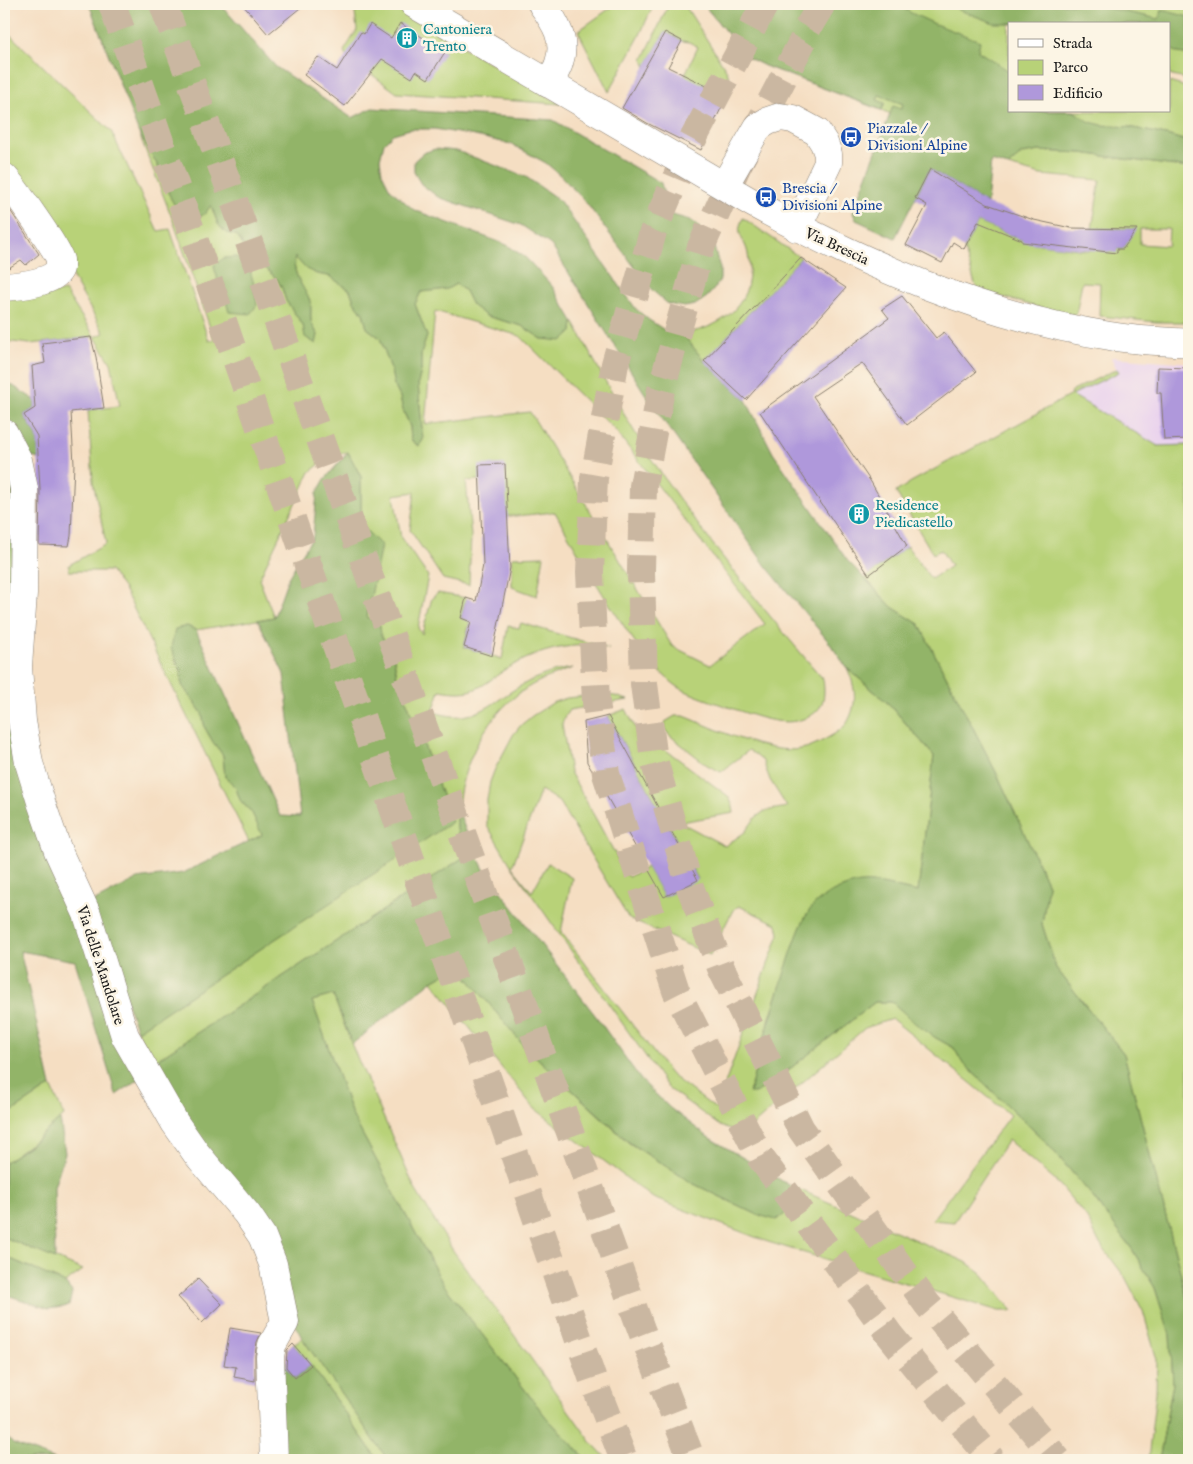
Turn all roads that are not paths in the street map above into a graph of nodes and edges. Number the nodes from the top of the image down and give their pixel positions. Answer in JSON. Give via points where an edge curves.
{"nodes":[{"id":1,"x":414,"y":4,"type":"edge"},
{"id":2,"x":542,"y":4,"type":"edge"},
{"id":3,"x":549,"y":84,"type":"junction"},
{"id":4,"x":4,"y":177,"type":"edge"},
{"id":5,"x":724,"y":186,"type":"junction"},
{"id":6,"x":797,"y":228,"type":"junction"},
{"id":7,"x":4,"y":287,"type":"edge"},
{"id":8,"x":1189,"y":343,"type":"edge"},
{"id":9,"x":4,"y":434,"type":"edge"},
{"id":10,"x":274,"y":1460,"type":"edge"}],
"edges":[{"from":1,"to":3,"type":"street","name":"Via Brescia"},
{"from":2,"to":3,"type":"street","via":[[553,19],[561,41],[559,64]]},
{"from":3,"to":5,"type":"street","name":"Via Brescia"},
{"from":4,"to":7,"type":"street","via":[[60,260],[55,275],[24,285]]},
{"from":5,"to":6,"type":"street","name":"Via Brescia"},
{"from":5,"to":6,"type":"street","via":[[758,127],[763,124],[780,117],[793,119],[817,132],[828,154],[828,163]]},
{"from":6,"to":8,"type":"street","name":"Via Brescia","via":[[928,286],[1006,313],[1112,337]]},
{"from":9,"to":10,"type":"street","name":"Via delle Mandolare","via":[[18,460],[24,489],[24,594],[18,667],[29,763],[58,851],[87,914],[125,1036],[175,1123],[247,1214],[262,1236],[274,1264],[285,1322],[272,1345],[270,1357]]}]}
